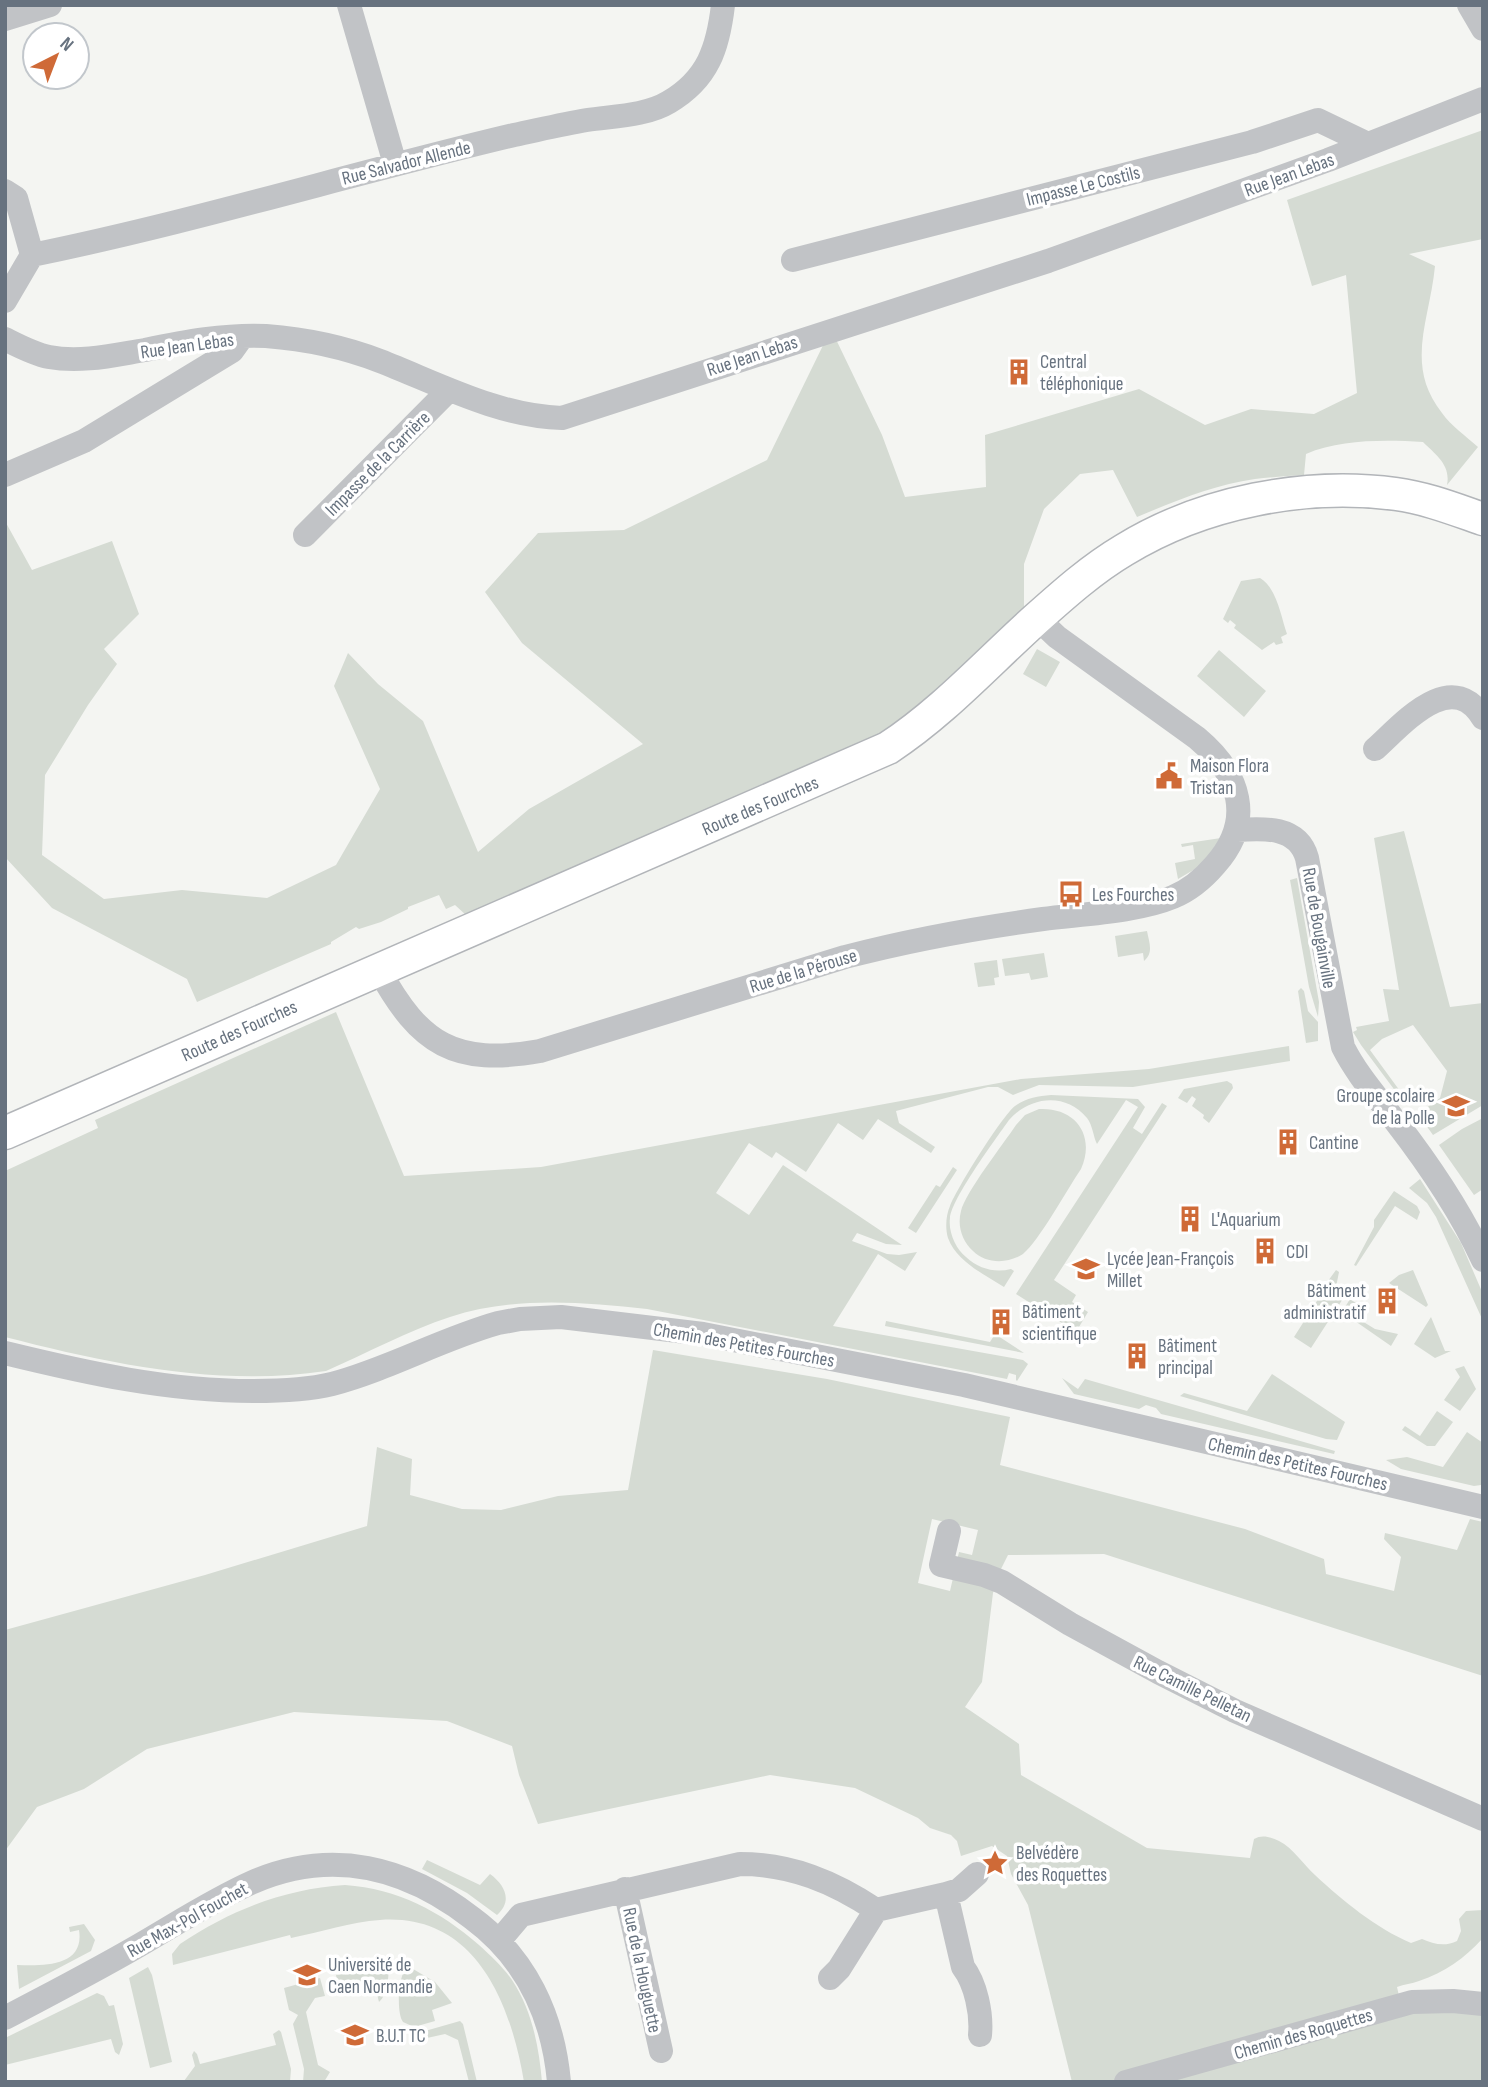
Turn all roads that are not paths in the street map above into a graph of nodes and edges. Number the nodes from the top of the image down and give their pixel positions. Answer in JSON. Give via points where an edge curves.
{"nodes":[{"id":1,"x":50,"y":5,"type":"edge"},
{"id":2,"x":349,"y":5,"type":"edge"},
{"id":3,"x":723,"y":5,"type":"edge"},
{"id":4,"x":1469,"y":5,"type":"edge"},
{"id":5,"x":5,"y":19,"type":"edge"},
{"id":6,"x":1483,"y":29,"type":"edge"},
{"id":7,"x":1483,"y":99,"type":"edge"},
{"id":8,"x":1368,"y":144,"type":"junction"},
{"id":9,"x":395,"y":164,"type":"junction"},
{"id":10,"x":5,"y":191,"type":"edge"},
{"id":11,"x":32,"y":255,"type":"junction"},
{"id":12,"x":793,"y":260,"type":"dead end"},
{"id":13,"x":5,"y":301,"type":"edge"},
{"id":14,"x":242,"y":337,"type":"junction"},
{"id":15,"x":5,"y":339,"type":"edge"},
{"id":16,"x":449,"y":390,"type":"junction"},
{"id":17,"x":5,"y":475,"type":"edge"},
{"id":18,"x":1483,"y":519,"type":"edge"},
{"id":19,"x":304,"y":535,"type":"dead end"},
{"id":20,"x":1037,"y":618,"type":"junction"},
{"id":21,"x":1483,"y":718,"type":"edge"},
{"id":22,"x":1375,"y":749,"type":"dead end"},
{"id":23,"x":1237,"y":830,"type":"junction"},
{"id":24,"x":379,"y":970,"type":"junction"},
{"id":25,"x":5,"y":1132,"type":"edge"},
{"id":26,"x":1483,"y":1260,"type":"edge"},
{"id":27,"x":5,"y":1353,"type":"edge"},
{"id":28,"x":1483,"y":1507,"type":"edge"},
{"id":29,"x":949,"y":1531,"type":"dead end"},
{"id":30,"x":1483,"y":1819,"type":"edge"},
{"id":31,"x":976,"y":1874,"type":"dead end"},
{"id":32,"x":625,"y":1889,"type":"junction"},
{"id":33,"x":946,"y":1894,"type":"junction"},
{"id":34,"x":876,"y":1910,"type":"junction"},
{"id":35,"x":499,"y":1941,"type":"junction"},
{"id":36,"x":830,"y":1978,"type":"dead end"},
{"id":37,"x":1483,"y":2004,"type":"edge"},
{"id":38,"x":5,"y":2018,"type":"edge"},
{"id":39,"x":980,"y":2035,"type":"dead end"},
{"id":40,"x":661,"y":2051,"type":"dead end"},
{"id":41,"x":559,"y":2082,"type":"edge"},
{"id":42,"x":1126,"y":2082,"type":"edge"}],
"edges":[{"from":1,"to":5,"type":"street"},
{"from":2,"to":9,"type":"street"},
{"from":3,"to":9,"type":"street","name":"Rue Salvador Allende","via":[[715,50],[700,77],[667,104]]},
{"from":4,"to":6,"type":"street"},
{"from":7,"to":8,"type":"street","name":"Rue Jean Lebas"},
{"from":8,"to":12,"type":"street","name":"Impasse Le Costils","via":[[1318,120],[1252,142]]},
{"from":8,"to":16,"type":"street","name":"Rue Jean Lebas","via":[[1048,261],[562,418],[506,409]]},
{"from":9,"to":11,"type":"street","name":"Rue Salvador Allende","via":[[127,235]]},
{"from":10,"to":11,"type":"street","via":[[16,198]]},
{"from":11,"to":13,"type":"street"},
{"from":14,"to":15,"type":"street","name":"Rue Jean Lebas","via":[[101,358],[50,357]]},
{"from":14,"to":16,"type":"street","name":"Rue Jean Lebas","via":[[320,343],[377,360]]},
{"from":14,"to":17,"type":"street","via":[[232,351],[84,442]]},
{"from":16,"to":19,"type":"street","name":"Impasse de la Carrière"},
{"from":18,"to":20,"type":"main road","name":"Route des Fourches","via":[[1397,494],[1353,490],[1248,500],[1136,543]]},
{"from":20,"to":23,"type":"street","via":[[1057,638],[1214,754],[1235,789]]},
{"from":20,"to":24,"type":"main road","name":"Route des Fourches","via":[[934,715],[888,748]]},
{"from":21,"to":22,"type":"street","via":[[1464,700],[1437,699]]},
{"from":23,"to":24,"type":"street","name":"Rue de la Pérouse","via":[[1202,880],[1160,902],[894,944],[516,1055],[481,1056],[434,1039],[405,1014]]},
{"from":23,"to":26,"type":"street","name":"Rue de Bougainville","via":[[1286,832],[1305,850],[1343,1047],[1442,1185]]},
{"from":24,"to":25,"type":"main road","name":"Route des Fourches"},
{"from":27,"to":28,"type":"street","name":"Chemin des Petites Fourches","via":[[159,1385],[217,1391],[295,1390],[345,1380],[498,1323],[575,1318],[703,1335],[964,1385]]},
{"from":29,"to":30,"type":"street","name":"Rue Camille Pelletan","via":[[941,1565],[1002,1582],[1158,1672],[1236,1711]]},
{"from":31,"to":33,"type":"street","via":[[959,1890]]},
{"from":32,"to":34,"type":"street","name":"Rue de la Houguette","via":[[724,1866],[753,1864],[810,1874]]},
{"from":32,"to":35,"type":"street","name":"Rue de la Houguette","via":[[521,1915]]},
{"from":32,"to":40,"type":"street","name":"Rue de la Houguette"},
{"from":33,"to":34,"type":"street"},
{"from":33,"to":39,"type":"street","via":[[963,1967],[970,1976]]},
{"from":34,"to":36,"type":"street"},
{"from":35,"to":38,"type":"street","name":"Rue Max-Pol Fouchet","via":[[453,1903],[406,1879],[363,1866],[320,1866],[269,1876],[231,1892]]},
{"from":35,"to":41,"type":"street","name":"Rue Max-Pol Fouchet","via":[[525,1972],[543,2009]]},
{"from":37,"to":42,"type":"street","name":"Chemin des Roquettes","via":[[1412,2002]]}]}
